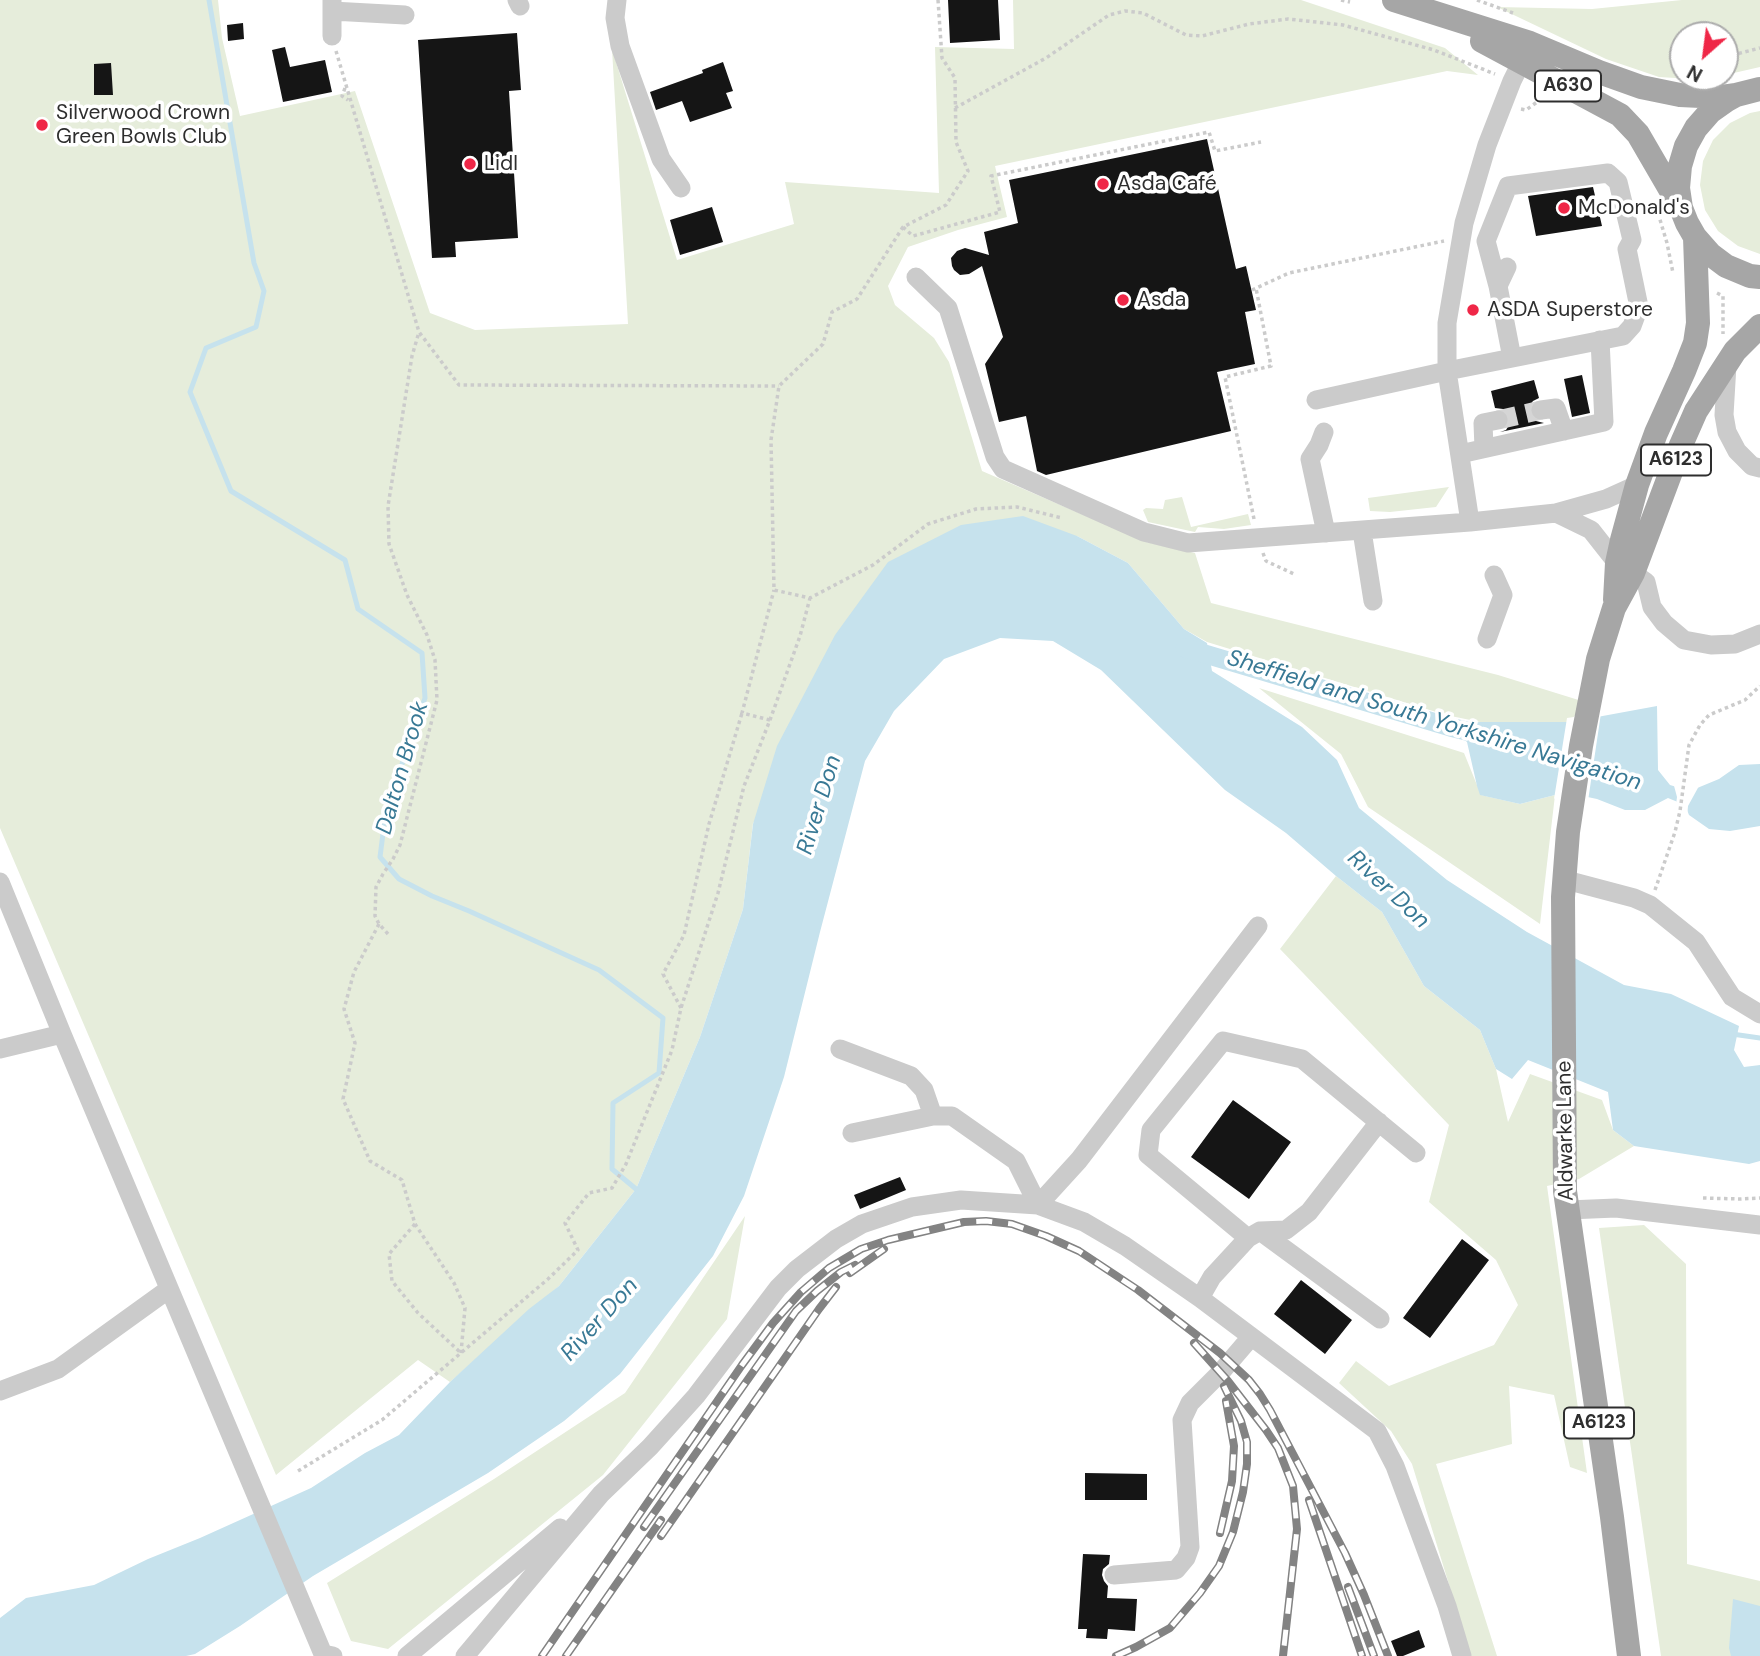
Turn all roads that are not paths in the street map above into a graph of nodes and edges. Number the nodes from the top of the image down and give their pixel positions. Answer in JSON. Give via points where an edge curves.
{"nodes":[{"id":1,"x":617,"y":0,"type":"edge"},
{"id":2,"x":1404,"y":4,"type":"edge"},
{"id":3,"x":332,"y":5,"type":"edge"},
{"id":4,"x":405,"y":15,"type":"dead end"},
{"id":5,"x":332,"y":36,"type":"road end"},
{"id":6,"x":1517,"y":71,"type":"junction"},
{"id":7,"x":1760,"y":89,"type":"edge"},
{"id":8,"x":1736,"y":95,"type":"junction"},
{"id":9,"x":681,"y":188,"type":"dead end"},
{"id":10,"x":1681,"y":208,"type":"junction"},
{"id":11,"x":1695,"y":237,"type":"junction"},
{"id":12,"x":1507,"y":267,"type":"dead end"},
{"id":13,"x":916,"y":277,"type":"dead end"},
{"id":14,"x":1760,"y":277,"type":"edge"},
{"id":15,"x":1498,"y":286,"type":"junction"},
{"id":16,"x":1760,"y":326,"type":"edge"},
{"id":17,"x":1600,"y":340,"type":"junction"},
{"id":18,"x":1512,"y":358,"type":"junction"},
{"id":19,"x":1727,"y":364,"type":"junction"},
{"id":20,"x":1447,"y":371,"type":"junction"},
{"id":21,"x":1316,"y":400,"type":"dead end"},
{"id":22,"x":1541,"y":410,"type":"dead end"},
{"id":23,"x":1497,"y":420,"type":"dead end"},
{"id":24,"x":1564,"y":431,"type":"junction"},
{"id":25,"x":1324,"y":432,"type":"dead end"},
{"id":26,"x":1484,"y":449,"type":"junction"},
{"id":27,"x":1460,"y":454,"type":"junction"},
{"id":28,"x":1760,"y":468,"type":"edge"},
{"id":29,"x":1637,"y":485,"type":"junction"},
{"id":30,"x":1556,"y":513,"type":"junction"},
{"id":31,"x":1471,"y":522,"type":"junction"},
{"id":32,"x":1362,"y":531,"type":"junction"},
{"id":33,"x":1326,"y":533,"type":"junction"},
{"id":34,"x":1625,"y":568,"type":"junction"},
{"id":35,"x":1494,"y":575,"type":"dead end"},
{"id":36,"x":1373,"y":601,"type":"dead end"},
{"id":37,"x":1760,"y":634,"type":"edge"},
{"id":38,"x":1488,"y":639,"type":"dead end"},
{"id":39,"x":0,"y":883,"type":"edge"},
{"id":40,"x":1564,"y":888,"type":"junction"},
{"id":41,"x":1258,"y":926,"type":"dead end"},
{"id":42,"x":1760,"y":1014,"type":"edge"},
{"id":43,"x":62,"y":1034,"type":"junction"},
{"id":44,"x":0,"y":1049,"type":"edge"},
{"id":45,"x":840,"y":1049,"type":"dead end"},
{"id":46,"x":933,"y":1116,"type":"junction"},
{"id":47,"x":1379,"y":1122,"type":"junction"},
{"id":48,"x":852,"y":1133,"type":"dead end"},
{"id":49,"x":1416,"y":1153,"type":"dead end"},
{"id":50,"x":1567,"y":1200,"type":"junction"},
{"id":51,"x":1038,"y":1205,"type":"junction"},
{"id":52,"x":1760,"y":1225,"type":"edge"},
{"id":53,"x":1254,"y":1234,"type":"junction"},
{"id":54,"x":169,"y":1289,"type":"junction"},
{"id":55,"x":1200,"y":1298,"type":"junction"},
{"id":56,"x":1380,"y":1320,"type":"dead end"},
{"id":57,"x":1251,"y":1337,"type":"junction"},
{"id":58,"x":0,"y":1391,"type":"edge"},
{"id":59,"x":601,"y":1494,"type":"junction"},
{"id":60,"x":1114,"y":1574,"type":"dead end"},
{"id":61,"x":327,"y":1655,"type":"edge"},
{"id":62,"x":408,"y":1656,"type":"edge"},
{"id":63,"x":465,"y":1656,"type":"edge"},
{"id":64,"x":1462,"y":1656,"type":"edge"},
{"id":65,"x":1629,"y":1656,"type":"edge"}],
"edges":[{"from":1,"to":9,"type":"street","via":[[615,18],[621,46],[661,159]]},
{"from":2,"to":6,"type":"main road","number":"A630"},
{"from":2,"to":8,"type":"main road","number":"A630","via":[[1530,43],[1641,87],[1681,95]]},
{"from":3,"to":4,"type":"street"},
{"from":3,"to":5,"type":"street"},
{"from":6,"to":10,"type":"main road","number":"A630","via":[[1620,115],[1638,134]]},
{"from":6,"to":20,"type":"street","via":[[1464,223],[1447,324]]},
{"from":7,"to":8,"type":"main road"},
{"from":8,"to":10,"type":"main road","via":[[1710,112],[1686,146],[1679,166]]},
{"from":10,"to":11,"type":"main road"},
{"from":11,"to":14,"type":"main road","via":[[1726,266]]},
{"from":11,"to":29,"type":"main road","name":"Aldwarke Lane","number":"A6123","via":[[1695,343]]},
{"from":12,"to":15,"type":"street"},
{"from":13,"to":33,"type":"street","via":[[948,308],[995,457],[1003,469],[1144,532],[1188,542]]},
{"from":15,"to":17,"type":"street","via":[[1486,241],[1508,186],[1608,173],[1618,182],[1632,240],[1627,249],[1639,307],[1623,336]]},
{"from":15,"to":18,"type":"street"},
{"from":16,"to":19,"type":"main road","name":"Aldwarke Lane","number":"A6123"},
{"from":17,"to":18,"type":"street"},
{"from":17,"to":24,"type":"street","via":[[1604,422]]},
{"from":18,"to":20,"type":"street"},
{"from":19,"to":28,"type":"street","via":[[1727,432],[1737,451]]},
{"from":19,"to":34,"type":"main road","name":"Aldwarke Lane","number":"A6123","via":[[1696,411]]},
{"from":20,"to":21,"type":"street"},
{"from":20,"to":27,"type":"street"},
{"from":22,"to":24,"type":"street","via":[[1556,408]]},
{"from":23,"to":26,"type":"street","via":[[1483,423]]},
{"from":24,"to":26,"type":"street"},
{"from":25,"to":33,"type":"street","via":[[1310,460]]},
{"from":26,"to":27,"type":"street"},
{"from":27,"to":31,"type":"street"},
{"from":29,"to":30,"type":"street"},
{"from":29,"to":34,"type":"main road","name":"Aldwarke Lane","number":"A6123","via":[[1622,540]]},
{"from":30,"to":31,"type":"street"},
{"from":30,"to":34,"type":"street","via":[[1591,530]]},
{"from":31,"to":32,"type":"street"},
{"from":32,"to":33,"type":"street"},
{"from":32,"to":36,"type":"street"},
{"from":34,"to":37,"type":"street","via":[[1646,582],[1652,607],[1684,640],[1735,644]]},
{"from":34,"to":40,"type":"main road","name":"Aldwarke Lane","number":"A6123","via":[[1598,659],[1581,746]]},
{"from":35,"to":38,"type":"street","via":[[1503,595]]},
{"from":39,"to":43,"type":"street"},
{"from":40,"to":42,"type":"street","via":[[1627,895],[1650,905],[1696,942],[1732,997]]},
{"from":40,"to":50,"type":"main road","name":"Aldwarke Lane","number":"A6123"},
{"from":41,"to":51,"type":"street","via":[[1079,1160]]},
{"from":43,"to":44,"type":"street"},
{"from":43,"to":54,"type":"street"},
{"from":45,"to":46,"type":"street","via":[[911,1076],[924,1090]]},
{"from":46,"to":48,"type":"street"},
{"from":46,"to":51,"type":"street","via":[[952,1116],[1016,1161]]},
{"from":47,"to":49,"type":"street"},
{"from":47,"to":53,"type":"street","via":[[1309,1212],[1286,1230]]},
{"from":47,"to":53,"type":"street","via":[[1302,1059],[1223,1041],[1151,1130],[1148,1155]]},
{"from":50,"to":52,"type":"street"},
{"from":50,"to":65,"type":"main road","name":"Aldwarke Lane","number":"A6123"},
{"from":51,"to":55,"type":"street","via":[[1084,1222]]},
{"from":51,"to":59,"type":"street","via":[[961,1200],[912,1207],[862,1224],[836,1239],[778,1288],[696,1396]]},
{"from":53,"to":55,"type":"street","via":[[1212,1277]]},
{"from":53,"to":56,"type":"street"},
{"from":54,"to":58,"type":"street","via":[[58,1369]]},
{"from":54,"to":61,"type":"street"},
{"from":55,"to":57,"type":"street"},
{"from":57,"to":60,"type":"street","via":[[1190,1403],[1182,1420],[1190,1547],[1186,1558],[1176,1570]]},
{"from":57,"to":64,"type":"street","via":[[1377,1431],[1447,1606]]},
{"from":59,"to":62,"type":"street"},
{"from":59,"to":63,"type":"street"}]}
